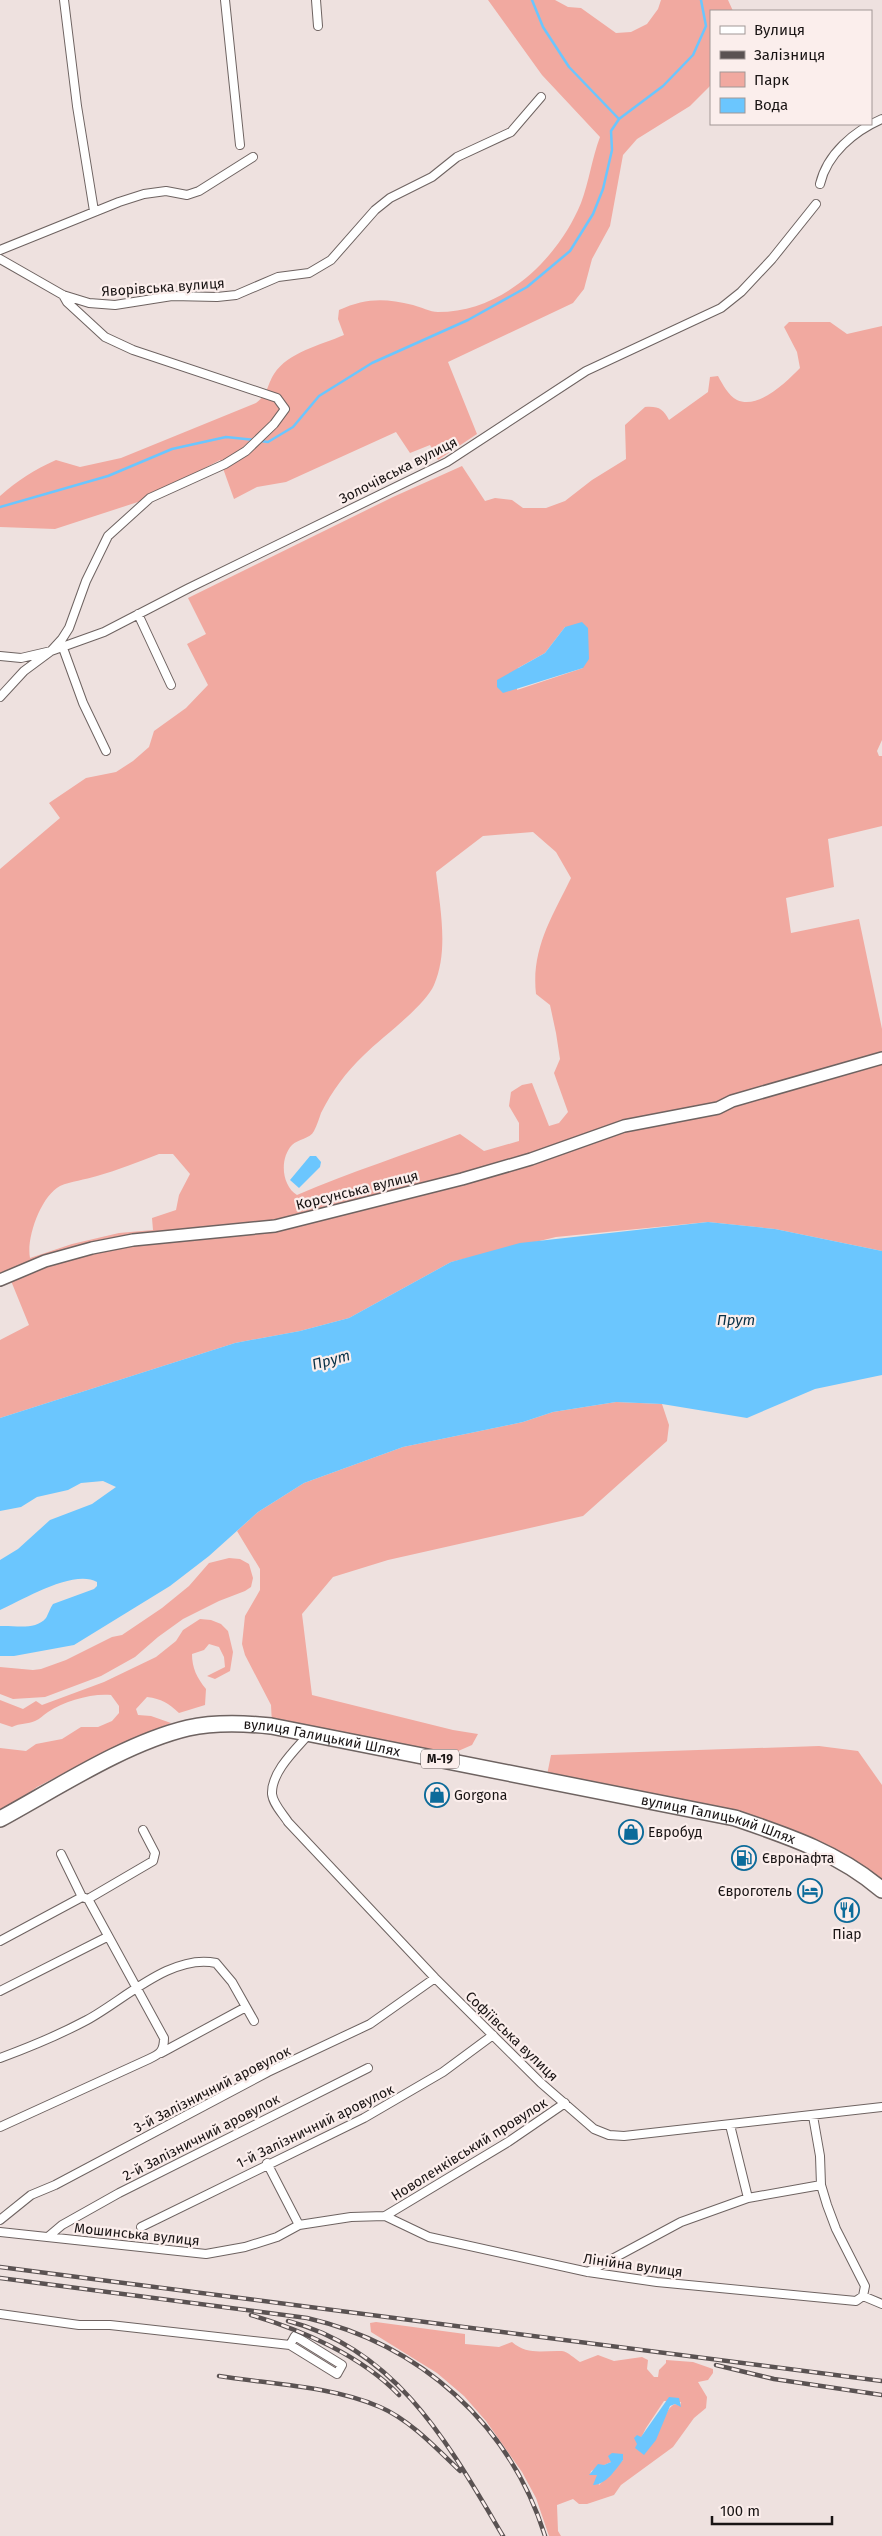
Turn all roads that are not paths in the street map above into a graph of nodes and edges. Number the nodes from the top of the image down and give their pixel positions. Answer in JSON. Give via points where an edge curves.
{"nodes":[{"id":1,"x":64,"y":0,"type":"edge"},
{"id":2,"x":225,"y":0,"type":"edge"},
{"id":3,"x":316,"y":0,"type":"edge"},
{"id":4,"x":318,"y":26,"type":"dead end"},
{"id":5,"x":541,"y":97,"type":"dead end"},
{"id":6,"x":882,"y":119,"type":"edge"},
{"id":7,"x":240,"y":145,"type":"dead end"},
{"id":8,"x":253,"y":157,"type":"dead end"},
{"id":9,"x":820,"y":184,"type":"dead end"},
{"id":10,"x":816,"y":204,"type":"dead end"},
{"id":11,"x":94,"y":211,"type":"junction"},
{"id":12,"x":0,"y":250,"type":"edge"},
{"id":13,"x":0,"y":259,"type":"edge"},
{"id":14,"x":62,"y":295,"type":"junction"},
{"id":15,"x":138,"y":614,"type":"junction"},
{"id":16,"x":63,"y":648,"type":"junction"},
{"id":17,"x":51,"y":651,"type":"junction"},
{"id":18,"x":0,"y":656,"type":"edge"},
{"id":19,"x":171,"y":685,"type":"dead end"},
{"id":20,"x":0,"y":697,"type":"edge"},
{"id":21,"x":106,"y":751,"type":"dead end"},
{"id":22,"x":882,"y":1058,"type":"edge"},
{"id":23,"x":0,"y":1280,"type":"edge"},
{"id":24,"x":308,"y":1734,"type":"junction"},
{"id":25,"x":0,"y":1819,"type":"edge"},
{"id":26,"x":143,"y":1830,"type":"dead end"},
{"id":27,"x":61,"y":1854,"type":"dead end"},
{"id":28,"x":882,"y":1890,"type":"edge"},
{"id":29,"x":85,"y":1898,"type":"junction"},
{"id":30,"x":107,"y":1937,"type":"junction"},
{"id":31,"x":0,"y":1941,"type":"edge"},
{"id":32,"x":435,"y":1978,"type":"junction"},
{"id":33,"x":136,"y":1988,"type":"junction"},
{"id":34,"x":0,"y":1991,"type":"edge"},
{"id":35,"x":246,"y":2007,"type":"junction"},
{"id":36,"x":254,"y":2021,"type":"dead end"},
{"id":37,"x":493,"y":2035,"type":"junction"},
{"id":38,"x":160,"y":2053,"type":"junction"},
{"id":39,"x":0,"y":2058,"type":"edge"},
{"id":40,"x":368,"y":2068,"type":"dead end"},
{"id":41,"x":565,"y":2103,"type":"junction"},
{"id":42,"x":882,"y":2107,"type":"edge"},
{"id":43,"x":813,"y":2116,"type":"junction"},
{"id":44,"x":730,"y":2126,"type":"junction"},
{"id":45,"x":0,"y":2127,"type":"edge"},
{"id":46,"x":267,"y":2163,"type":"junction"},
{"id":47,"x":821,"y":2186,"type":"junction"},
{"id":48,"x":748,"y":2198,"type":"junction"},
{"id":49,"x":385,"y":2216,"type":"junction"},
{"id":50,"x":0,"y":2220,"type":"edge"},
{"id":51,"x":299,"y":2225,"type":"junction"},
{"id":52,"x":141,"y":2226,"type":"dead end"},
{"id":53,"x":0,"y":2232,"type":"edge"},
{"id":54,"x":49,"y":2236,"type":"junction"},
{"id":55,"x":588,"y":2272,"type":"junction"},
{"id":56,"x":864,"y":2296,"type":"junction"},
{"id":57,"x":882,"y":2304,"type":"edge"},
{"id":58,"x":0,"y":2314,"type":"edge"},
{"id":59,"x":290,"y":2345,"type":"junction"}],
"edges":[{"from":1,"to":11,"type":"street"},
{"from":2,"to":7,"type":"street"},
{"from":3,"to":4,"type":"street"},
{"from":5,"to":14,"type":"street","name":"Яворівська вулиця","via":[[511,132],[458,157],[432,177],[382,204],[331,260],[309,273],[278,277],[236,295],[217,297],[172,296],[115,305],[90,303]]},
{"from":6,"to":9,"type":"street","via":[[831,156]]},
{"from":8,"to":11,"type":"street","via":[[199,191],[187,195],[166,192],[144,194]]},
{"from":10,"to":15,"type":"street","name":"Золочівська вулиця","via":[[742,292],[721,308],[586,371],[447,462]]},
{"from":11,"to":12,"type":"street"},
{"from":13,"to":14,"type":"street","name":"Яворівська вулиця"},
{"from":14,"to":17,"type":"street","via":[[105,337],[133,350],[277,398],[285,409],[253,445],[225,464],[150,498],[108,536],[86,581],[69,628]]},
{"from":15,"to":16,"type":"street","name":"Золочівська вулиця"},
{"from":15,"to":19,"type":"street"},
{"from":16,"to":17,"type":"street","name":"Золочівська вулиця"},
{"from":16,"to":21,"type":"street","via":[[83,703]]},
{"from":17,"to":18,"type":"street","name":"Золочівська вулиця","via":[[21,658]]},
{"from":17,"to":20,"type":"street","via":[[24,671]]},
{"from":22,"to":23,"type":"main road","name":"Корсунська вулиця","via":[[732,1101],[718,1108],[624,1126],[462,1179],[275,1226],[133,1240],[92,1248]]},
{"from":24,"to":25,"type":"highway","name":"вулиця Галицький Шлях","number":"М-19","via":[[239,1723],[189,1728],[114,1757]]},
{"from":24,"to":28,"type":"highway","name":"вулиця Галицький Шлях","number":"М-19","via":[[735,1818],[801,1840],[866,1876]]},
{"from":24,"to":32,"type":"street","name":"Софіївська вулиця","via":[[277,1776],[272,1794],[275,1803],[301,1836]]},
{"from":26,"to":29,"type":"street","via":[[155,1858]]},
{"from":27,"to":29,"type":"street"},
{"from":29,"to":30,"type":"street"},
{"from":29,"to":31,"type":"street"},
{"from":30,"to":33,"type":"street"},
{"from":30,"to":34,"type":"street"},
{"from":32,"to":37,"type":"street","name":"Софіївська вулиця"},
{"from":32,"to":50,"type":"street","name":"3-й Залізничний аровулок","via":[[370,2024],[268,2072],[55,2186],[31,2194]]},
{"from":33,"to":35,"type":"street","via":[[171,1969],[204,1960],[216,1963],[222,1969]]},
{"from":33,"to":38,"type":"street","via":[[164,2038]]},
{"from":33,"to":39,"type":"street","via":[[56,2036]]},
{"from":35,"to":36,"type":"street"},
{"from":35,"to":38,"type":"street"},
{"from":37,"to":41,"type":"street","name":"Софіївська вулиця"},
{"from":37,"to":46,"type":"street","name":"1-й Залізничний аровулок","via":[[443,2072],[400,2098]]},
{"from":38,"to":45,"type":"street"},
{"from":40,"to":54,"type":"street","name":"2-й Залізничний аровулок","via":[[119,2192]]},
{"from":41,"to":44,"type":"street","name":"Софіївська вулиця","via":[[594,2130],[609,2135]]},
{"from":41,"to":49,"type":"street","name":"Новоленківський провулок","via":[[508,2142]]},
{"from":42,"to":43,"type":"street","name":"Софіївська вулиця"},
{"from":43,"to":44,"type":"street","name":"Софіївська вулиця"},
{"from":43,"to":47,"type":"street"},
{"from":44,"to":48,"type":"street"},
{"from":46,"to":51,"type":"street"},
{"from":46,"to":52,"type":"street","name":"1-й Залізничний аровулок"},
{"from":47,"to":48,"type":"street"},
{"from":47,"to":56,"type":"street","via":[[836,2229],[865,2286]]},
{"from":48,"to":55,"type":"street","via":[[681,2222]]},
{"from":49,"to":51,"type":"street","name":"Мошинська вулиця","via":[[351,2217]]},
{"from":49,"to":55,"type":"street","name":"Лінійна вулиця","via":[[429,2237]]},
{"from":51,"to":54,"type":"street","name":"Мошинська вулиця","via":[[277,2237],[246,2247],[206,2254]]},
{"from":53,"to":54,"type":"street","name":"Мошинська вулиця"},
{"from":55,"to":56,"type":"street","name":"Лінійна вулиця","via":[[657,2282],[856,2301]]},
{"from":56,"to":57,"type":"street"},
{"from":58,"to":59,"type":"street","via":[[79,2325],[110,2325]]},
{"from":59,"to":59,"type":"street","via":[[295,2336],[342,2365],[337,2374]]}]}
